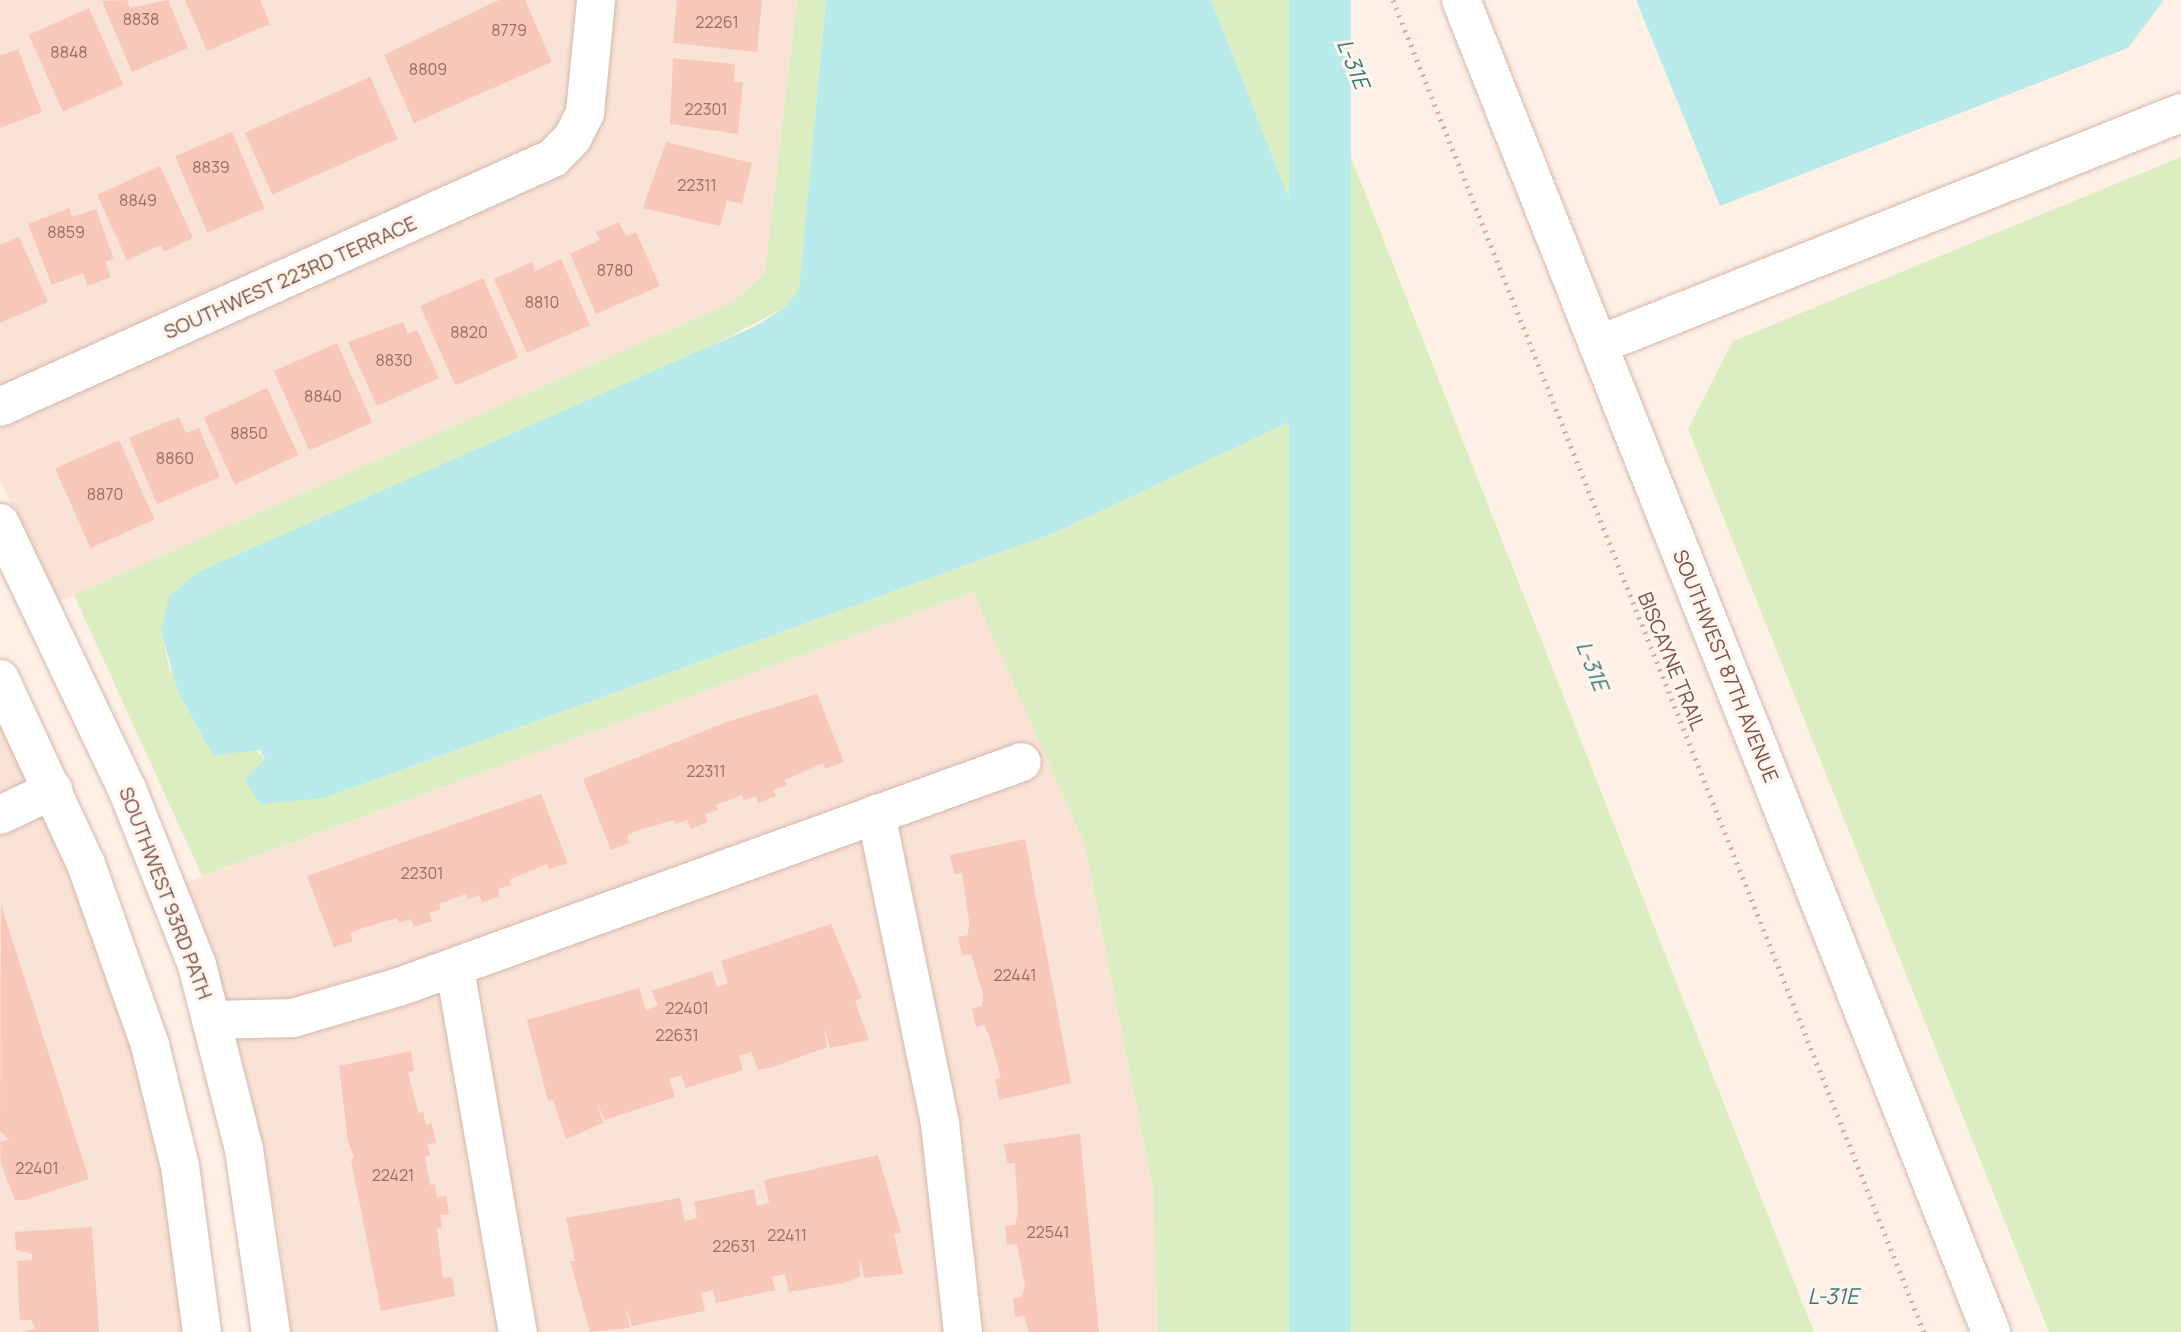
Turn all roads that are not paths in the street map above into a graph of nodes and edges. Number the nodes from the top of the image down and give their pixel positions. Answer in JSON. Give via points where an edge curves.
{"nodes":[{"id":1,"x":596,"y":0,"type":"edge"},
{"id":2,"x":1461,"y":0,"type":"edge"},
{"id":3,"x":2181,"y":113,"type":"edge"},
{"id":4,"x":1598,"y":345,"type":"junction"},
{"id":5,"x":0,"y":407,"type":"edge"},
{"id":6,"x":0,"y":523,"type":"edge"},
{"id":7,"x":0,"y":679,"type":"edge"},
{"id":8,"x":1022,"y":762,"type":"dead end"},
{"id":9,"x":53,"y":790,"type":"junction"},
{"id":10,"x":876,"y":814,"type":"junction"},
{"id":11,"x":0,"y":815,"type":"edge"},
{"id":12,"x":455,"y":969,"type":"junction"},
{"id":13,"x":213,"y":1020,"type":"junction"},
{"id":14,"x":202,"y":1332,"type":"edge"},
{"id":15,"x":271,"y":1332,"type":"edge"},
{"id":16,"x":518,"y":1332,"type":"edge"},
{"id":17,"x":963,"y":1332,"type":"edge"},
{"id":18,"x":1991,"y":1332,"type":"edge"}],
"edges":[{"from":1,"to":5,"type":"street","name":"SOUTHWEST 223RD TERRACE","via":[[585,113],[573,137],[536,167]]},
{"from":2,"to":4,"type":"street","name":"SOUTHWEST 87TH AVENUE"},
{"from":3,"to":4,"type":"street"},
{"from":4,"to":18,"type":"street","name":"SOUTHWEST 87TH AVENUE"},
{"from":6,"to":13,"type":"street","name":"SOUTHWEST 93RD PATH","via":[[127,789],[197,965]]},
{"from":7,"to":9,"type":"street"},
{"from":8,"to":10,"type":"street"},
{"from":9,"to":11,"type":"street"},
{"from":9,"to":14,"type":"street","via":[[110,924],[150,1045],[180,1166]]},
{"from":10,"to":12,"type":"street"},
{"from":10,"to":17,"type":"street","via":[[940,1124]]},
{"from":12,"to":13,"type":"street","via":[[293,1018]]},
{"from":12,"to":16,"type":"street"},
{"from":13,"to":15,"type":"street","name":"SOUTHWEST 93RD PATH","via":[[244,1150]]}]}
